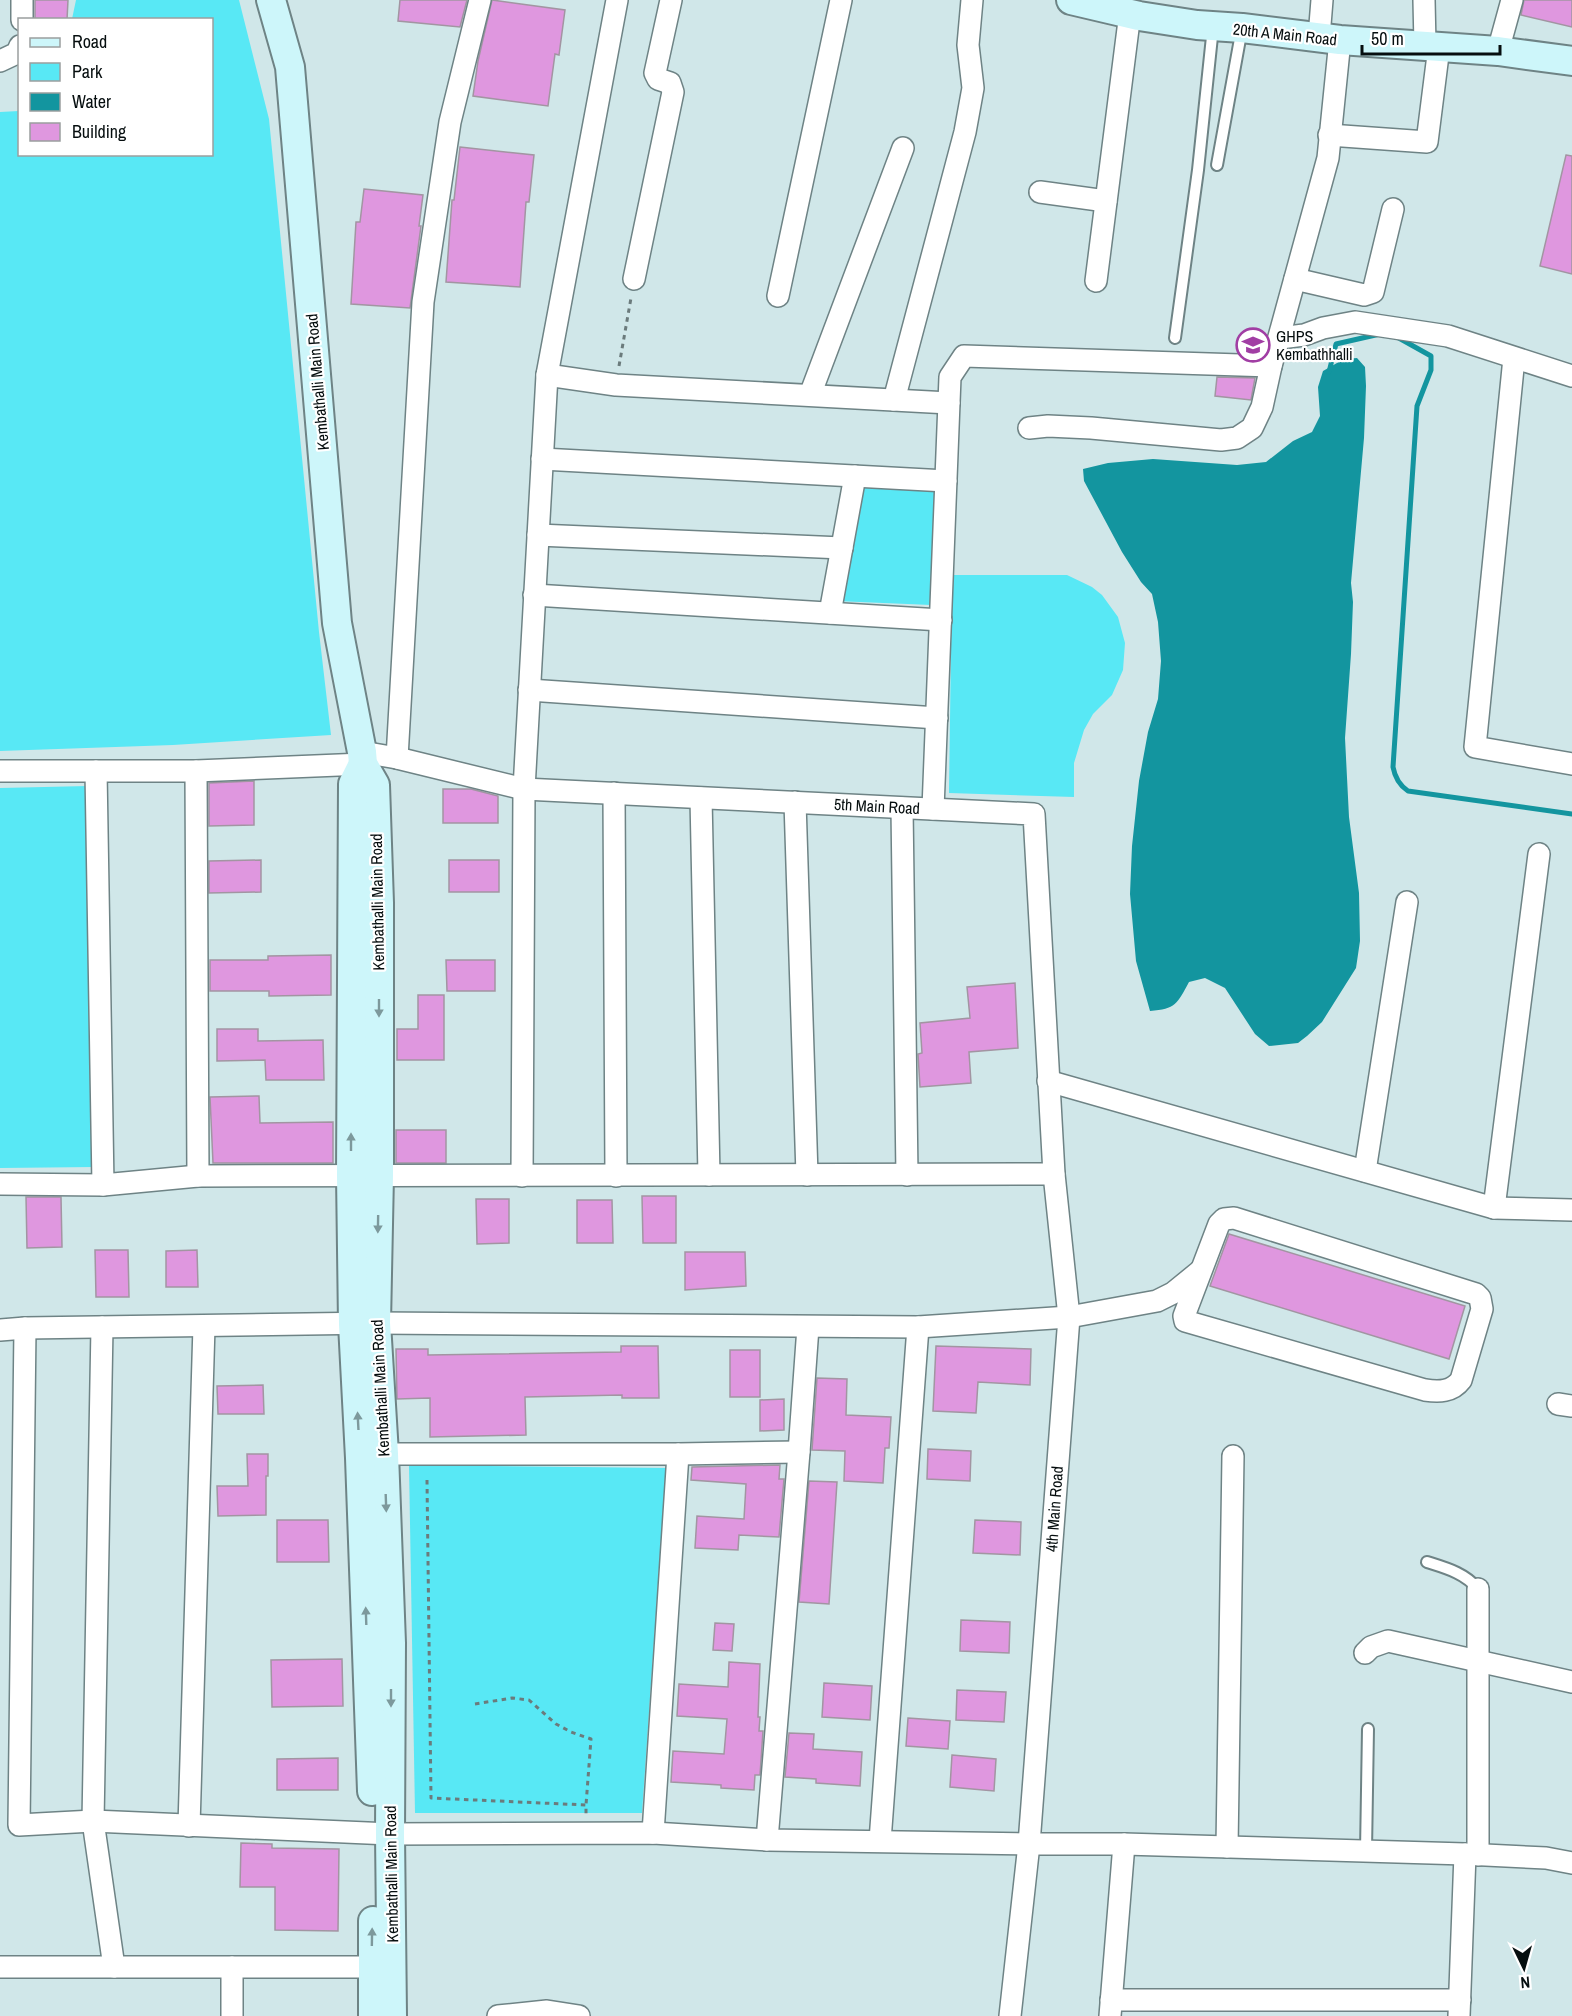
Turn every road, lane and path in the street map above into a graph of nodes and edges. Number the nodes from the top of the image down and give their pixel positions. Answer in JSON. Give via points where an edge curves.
{"nodes":[{"id":1,"x":22,"y":0,"type":"edge"},
{"id":2,"x":272,"y":0,"type":"edge"},
{"id":3,"x":480,"y":0,"type":"edge"},
{"id":4,"x":617,"y":0,"type":"edge"},
{"id":5,"x":671,"y":0,"type":"edge"},
{"id":6,"x":841,"y":0,"type":"edge"},
{"id":7,"x":972,"y":0,"type":"edge"},
{"id":8,"x":1071,"y":0,"type":"edge"},
{"id":9,"x":1322,"y":0,"type":"edge"},
{"id":10,"x":1424,"y":0,"type":"edge"},
{"id":11,"x":1512,"y":0,"type":"edge"},
{"id":12,"x":1130,"y":13,"type":"junction"},
{"id":13,"x":22,"y":18,"type":"edge"},
{"id":14,"x":1213,"y":26,"type":"junction"},
{"id":15,"x":1242,"y":28,"type":"junction"},
{"id":16,"x":1329,"y":38,"type":"junction"},
{"id":17,"x":1432,"y":46,"type":"junction"},
{"id":18,"x":18,"y":51,"type":"edge"},
{"id":19,"x":1498,"y":51,"type":"junction"},
{"id":20,"x":0,"y":61,"type":"edge"},
{"id":21,"x":1572,"y":61,"type":"edge"},
{"id":22,"x":1329,"y":135,"type":"junction"},
{"id":23,"x":903,"y":148,"type":"dead end"},
{"id":24,"x":1217,"y":165,"type":"dead end"},
{"id":25,"x":1040,"y":192,"type":"dead end"},
{"id":26,"x":1106,"y":201,"type":"junction"},
{"id":27,"x":1393,"y":209,"type":"dead end"},
{"id":28,"x":634,"y":279,"type":"joint"},
{"id":29,"x":1295,"y":279,"type":"junction"},
{"id":30,"x":1096,"y":281,"type":"dead end"},
{"id":31,"x":778,"y":296,"type":"dead end"},
{"id":32,"x":1175,"y":338,"type":"dead end"},
{"id":33,"x":1280,"y":338,"type":"junction"},
{"id":34,"x":1515,"y":358,"type":"junction"},
{"id":35,"x":1271,"y":366,"type":"junction"},
{"id":36,"x":547,"y":375,"type":"junction"},
{"id":37,"x":1572,"y":376,"type":"edge"},
{"id":38,"x":616,"y":385,"type":"junction"},
{"id":39,"x":810,"y":395,"type":"junction"},
{"id":40,"x":894,"y":400,"type":"junction"},
{"id":41,"x":949,"y":403,"type":"junction"},
{"id":42,"x":1029,"y":428,"type":"dead end"},
{"id":43,"x":542,"y":459,"type":"junction"},
{"id":44,"x":855,"y":477,"type":"junction"},
{"id":45,"x":946,"y":481,"type":"junction"},
{"id":46,"x":538,"y":535,"type":"junction"},
{"id":47,"x":842,"y":549,"type":"junction"},
{"id":48,"x":534,"y":595,"type":"junction"},
{"id":49,"x":830,"y":613,"type":"junction"},
{"id":50,"x":941,"y":620,"type":"junction"},
{"id":51,"x":529,"y":690,"type":"junction"},
{"id":52,"x":937,"y":718,"type":"junction"},
{"id":53,"x":362,"y":758,"type":"junction"},
{"id":54,"x":396,"y":758,"type":"junction"},
{"id":55,"x":1572,"y":764,"type":"edge"},
{"id":56,"x":0,"y":771,"type":"edge"},
{"id":57,"x":96,"y":771,"type":"junction"},
{"id":58,"x":196,"y":771,"type":"junction"},
{"id":59,"x":524,"y":789,"type":"junction"},
{"id":60,"x":614,"y":793,"type":"junction"},
{"id":61,"x":702,"y":798,"type":"junction"},
{"id":62,"x":795,"y":802,"type":"junction"},
{"id":63,"x":902,"y":808,"type":"junction"},
{"id":64,"x":933,"y":809,"type":"junction"},
{"id":65,"x":1539,"y":854,"type":"dead end"},
{"id":66,"x":1407,"y":902,"type":"dead end"},
{"id":67,"x":1048,"y":1081,"type":"junction"},
{"id":68,"x":1365,"y":1171,"type":"junction"},
{"id":69,"x":1054,"y":1174,"type":"junction"},
{"id":70,"x":365,"y":1175,"type":"junction"},
{"id":71,"x":709,"y":1175,"type":"junction"},
{"id":72,"x":807,"y":1175,"type":"junction"},
{"id":73,"x":907,"y":1175,"type":"junction"},
{"id":74,"x":198,"y":1176,"type":"junction"},
{"id":75,"x":522,"y":1176,"type":"junction"},
{"id":76,"x":616,"y":1176,"type":"junction"},
{"id":77,"x":0,"y":1184,"type":"edge"},
{"id":78,"x":103,"y":1185,"type":"junction"},
{"id":79,"x":1494,"y":1208,"type":"junction"},
{"id":80,"x":1572,"y":1210,"type":"edge"},
{"id":81,"x":1200,"y":1271,"type":"junction"},
{"id":82,"x":1069,"y":1317,"type":"junction"},
{"id":83,"x":364,"y":1323,"type":"junction"},
{"id":84,"x":204,"y":1326,"type":"junction"},
{"id":85,"x":102,"y":1327,"type":"junction"},
{"id":86,"x":808,"y":1327,"type":"junction"},
{"id":87,"x":25,"y":1328,"type":"junction"},
{"id":88,"x":918,"y":1328,"type":"junction"},
{"id":89,"x":0,"y":1330,"type":"edge"},
{"id":90,"x":799,"y":1452,"type":"junction"},
{"id":91,"x":384,"y":1454,"type":"junction"},
{"id":92,"x":678,"y":1454,"type":"junction"},
{"id":93,"x":1233,"y":1456,"type":"dead end"},
{"id":94,"x":427,"y":1480,"type":"dead end"},
{"id":95,"x":1427,"y":1562,"type":"dead end"},
{"id":96,"x":1478,"y":1589,"type":"joint"},
{"id":97,"x":1365,"y":1653,"type":"dead end"},
{"id":98,"x":1478,"y":1661,"type":"junction"},
{"id":99,"x":1572,"y":1682,"type":"edge"},
{"id":100,"x":475,"y":1704,"type":"dead end"},
{"id":101,"x":1368,"y":1729,"type":"dead end"},
{"id":102,"x":586,"y":1804,"type":"junction"},
{"id":103,"x":93,"y":1821,"type":"junction"},
{"id":104,"x":9,"y":1826,"type":"edge"},
{"id":105,"x":189,"y":1826,"type":"junction"},
{"id":106,"x":653,"y":1833,"type":"junction"},
{"id":107,"x":382,"y":1834,"type":"junction"},
{"id":108,"x":586,"y":1834,"type":"junction"},
{"id":109,"x":767,"y":1840,"type":"junction"},
{"id":110,"x":880,"y":1841,"type":"junction"},
{"id":111,"x":1029,"y":1844,"type":"junction"},
{"id":112,"x":1124,"y":1844,"type":"junction"},
{"id":113,"x":1227,"y":1847,"type":"junction"},
{"id":114,"x":1366,"y":1851,"type":"junction"},
{"id":115,"x":1472,"y":1854,"type":"junction"},
{"id":116,"x":1572,"y":1863,"type":"edge"},
{"id":117,"x":0,"y":1967,"type":"edge"},
{"id":118,"x":114,"y":1967,"type":"junction"},
{"id":119,"x":232,"y":1967,"type":"junction"},
{"id":120,"x":372,"y":1967,"type":"junction"},
{"id":121,"x":1111,"y":2008,"type":"edge"},
{"id":122,"x":1272,"y":2008,"type":"edge"},
{"id":123,"x":1460,"y":2008,"type":"edge"},
{"id":124,"x":232,"y":2016,"type":"edge"},
{"id":125,"x":373,"y":2016,"type":"edge"},
{"id":126,"x":392,"y":2016,"type":"edge"},
{"id":127,"x":498,"y":2016,"type":"edge"},
{"id":128,"x":579,"y":2016,"type":"edge"},
{"id":129,"x":1010,"y":2016,"type":"edge"}],
"edges":[{"from":1,"to":13,"type":"street"},
{"from":2,"to":53,"type":"street","name":"Kembathalli Main Road","via":[[290,67],[337,623]]},
{"from":3,"to":54,"type":"street","via":[[450,122],[423,302]]},
{"from":4,"to":36,"type":"street"},
{"from":5,"to":28,"type":"street","via":[[655,73],[658,79],[670,83],[673,92]]},
{"from":6,"to":31,"type":"street"},
{"from":7,"to":40,"type":"street","via":[[968,45],[973,88],[966,132]]},
{"from":8,"to":12,"type":"street","name":"20th A Main Road"},
{"from":9,"to":16,"type":"street"},
{"from":10,"to":17,"type":"street"},
{"from":11,"to":19,"type":"street"},
{"from":12,"to":14,"type":"street","name":"20th A Main Road"},
{"from":12,"to":26,"type":"street"},
{"from":14,"to":15,"type":"street","name":"20th A Main Road"},
{"from":14,"to":32,"type":"lane"},
{"from":15,"to":16,"type":"street","name":"20th A Main Road"},
{"from":15,"to":24,"type":"lane"},
{"from":16,"to":17,"type":"street","name":"20th A Main Road"},
{"from":16,"to":22,"type":"street"},
{"from":17,"to":19,"type":"street","name":"20th A Main Road"},
{"from":17,"to":22,"type":"street","via":[[1427,142]]},
{"from":18,"to":20,"type":"street"},
{"from":19,"to":21,"type":"street","name":"20th A Main Road"},
{"from":22,"to":29,"type":"street","via":[[1328,158]]},
{"from":23,"to":39,"type":"street"},
{"from":25,"to":26,"type":"street"},
{"from":26,"to":30,"type":"street"},
{"from":27,"to":29,"type":"street","via":[[1373,292],[1364,295]]},
{"from":28,"to":38,"type":"path"},
{"from":29,"to":33,"type":"street"},
{"from":33,"to":34,"type":"street","via":[[1356,322],[1448,336]]},
{"from":33,"to":35,"type":"street"},
{"from":34,"to":37,"type":"street"},
{"from":34,"to":55,"type":"street","via":[[1475,747]]},
{"from":35,"to":41,"type":"street","via":[[964,356],[950,377]]},
{"from":35,"to":42,"type":"street","via":[[1262,407],[1252,428],[1237,438]]},
{"from":36,"to":38,"type":"street"},
{"from":36,"to":43,"type":"street"},
{"from":38,"to":39,"type":"street"},
{"from":39,"to":40,"type":"street"},
{"from":40,"to":41,"type":"street"},
{"from":41,"to":45,"type":"street"},
{"from":43,"to":44,"type":"street"},
{"from":43,"to":46,"type":"street"},
{"from":44,"to":45,"type":"street"},
{"from":44,"to":47,"type":"street"},
{"from":45,"to":50,"type":"street"},
{"from":46,"to":47,"type":"street"},
{"from":46,"to":48,"type":"street"},
{"from":47,"to":49,"type":"street"},
{"from":48,"to":49,"type":"street"},
{"from":48,"to":51,"type":"street"},
{"from":49,"to":50,"type":"street"},
{"from":50,"to":52,"type":"street"},
{"from":51,"to":52,"type":"street"},
{"from":51,"to":59,"type":"street"},
{"from":52,"to":64,"type":"street"},
{"from":53,"to":54,"type":"street","name":"5th Main Road"},
{"from":53,"to":58,"type":"street","name":"5th Main Road"},
{"from":53,"to":70,"type":"street","name":"Kembathalli Main Road","via":[[375,785],[378,903]]},
{"from":54,"to":59,"type":"street","name":"5th Main Road"},
{"from":56,"to":57,"type":"street","name":"5th Main Road"},
{"from":57,"to":58,"type":"street","name":"5th Main Road"},
{"from":57,"to":78,"type":"street"},
{"from":58,"to":74,"type":"street"},
{"from":59,"to":60,"type":"street","name":"5th Main Road"},
{"from":59,"to":75,"type":"street"},
{"from":60,"to":61,"type":"street","name":"5th Main Road"},
{"from":60,"to":76,"type":"street"},
{"from":61,"to":62,"type":"street","name":"5th Main Road"},
{"from":61,"to":71,"type":"street"},
{"from":62,"to":63,"type":"street","name":"5th Main Road"},
{"from":62,"to":72,"type":"street"},
{"from":63,"to":64,"type":"street","name":"5th Main Road"},
{"from":63,"to":73,"type":"street"},
{"from":64,"to":67,"type":"street","name":"5th Main Road","via":[[1035,814]]},
{"from":65,"to":79,"type":"street"},
{"from":66,"to":68,"type":"street"},
{"from":67,"to":68,"type":"street"},
{"from":67,"to":69,"type":"street","name":"5th Main Road"},
{"from":68,"to":79,"type":"street"},
{"from":69,"to":73,"type":"street"},
{"from":69,"to":82,"type":"street","name":"4th Main Road"},
{"from":70,"to":74,"type":"street"},
{"from":70,"to":75,"type":"street"},
{"from":70,"to":83,"type":"street","name":"Kembathalli Main Road"},
{"from":71,"to":72,"type":"street"},
{"from":71,"to":76,"type":"street"},
{"from":72,"to":73,"type":"street"},
{"from":74,"to":78,"type":"street"},
{"from":75,"to":76,"type":"street"},
{"from":77,"to":78,"type":"street"},
{"from":79,"to":80,"type":"street"},
{"from":81,"to":81,"type":"street","via":[[1219,1224],[1234,1218],[1476,1294],[1482,1309],[1461,1380],[1452,1388],[1435,1391],[1185,1321]]},
{"from":81,"to":82,"type":"street","via":[[1157,1301]]},
{"from":82,"to":88,"type":"street"},
{"from":82,"to":111,"type":"street","name":"4th Main Road"},
{"from":83,"to":84,"type":"street"},
{"from":83,"to":86,"type":"street"},
{"from":83,"to":91,"type":"street","name":"Kembathalli Main Road"},
{"from":107,"to":83,"type":"street","name":"Kembathalli Main Road","one_way":true},
{"from":84,"to":85,"type":"street"},
{"from":84,"to":105,"type":"street"},
{"from":85,"to":87,"type":"street"},
{"from":85,"to":103,"type":"street"},
{"from":86,"to":88,"type":"street"},
{"from":86,"to":90,"type":"street"},
{"from":87,"to":89,"type":"street"},
{"from":87,"to":104,"type":"street"},
{"from":88,"to":110,"type":"street"},
{"from":90,"to":92,"type":"street"},
{"from":90,"to":109,"type":"street"},
{"from":91,"to":92,"type":"street"},
{"from":91,"to":107,"type":"street","name":"Kembathalli Main Road","one_way":true,"via":[[391,1643]]},
{"from":92,"to":106,"type":"street"},
{"from":93,"to":113,"type":"street"},
{"from":94,"to":102,"type":"path","via":[[431,1798]]},
{"from":95,"to":96,"type":"lane","via":[[1457,1572]]},
{"from":96,"to":98,"type":"street"},
{"from":97,"to":98,"type":"street","via":[[1388,1641]]},
{"from":98,"to":99,"type":"street"},
{"from":98,"to":115,"type":"street"},
{"from":100,"to":102,"type":"path","via":[[512,1698],[529,1700],[556,1724],[591,1738]]},
{"from":101,"to":114,"type":"lane"},
{"from":102,"to":108,"type":"path"},
{"from":103,"to":104,"type":"street"},
{"from":103,"to":105,"type":"street"},
{"from":103,"to":118,"type":"street"},
{"from":105,"to":107,"type":"street"},
{"from":106,"to":108,"type":"street"},
{"from":106,"to":109,"type":"street"},
{"from":107,"to":108,"type":"street"},
{"from":120,"to":107,"type":"street","name":"Kembathalli Main Road","one_way":true},
{"from":107,"to":126,"type":"street","name":"Kembathalli Main Road"},
{"from":109,"to":110,"type":"street"},
{"from":110,"to":111,"type":"street"},
{"from":111,"to":112,"type":"street"},
{"from":111,"to":129,"type":"street","name":"4th Main Road"},
{"from":112,"to":113,"type":"street"},
{"from":112,"to":121,"type":"street"},
{"from":113,"to":114,"type":"street"},
{"from":114,"to":115,"type":"street"},
{"from":115,"to":116,"type":"street"},
{"from":115,"to":123,"type":"street"},
{"from":117,"to":118,"type":"street"},
{"from":118,"to":119,"type":"street"},
{"from":119,"to":120,"type":"street"},
{"from":119,"to":124,"type":"street"},
{"from":120,"to":125,"type":"street","name":"Kembathalli Main Road"},
{"from":121,"to":122,"type":"street"},
{"from":122,"to":123,"type":"street"},
{"from":127,"to":128,"type":"street","via":[[547,2011]]}]}
